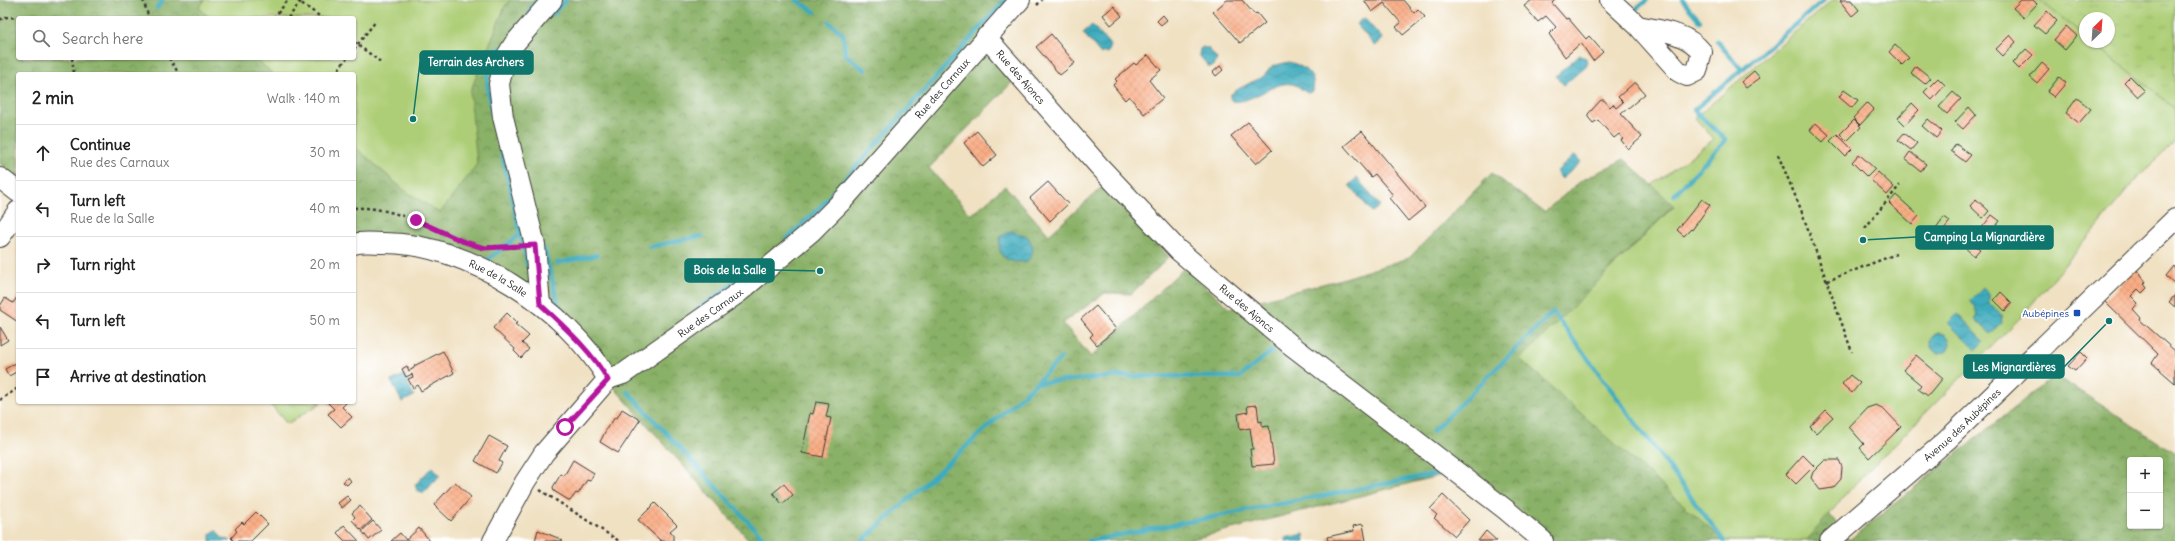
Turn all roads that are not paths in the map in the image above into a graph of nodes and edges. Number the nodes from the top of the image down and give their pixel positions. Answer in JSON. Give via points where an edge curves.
{"nodes":[{"id":1,"x":552,"y":0,"type":"edge"},
{"id":2,"x":1020,"y":0,"type":"edge"},
{"id":3,"x":1610,"y":0,"type":"edge"},
{"id":4,"x":1638,"y":26,"type":"dead end"},
{"id":5,"x":986,"y":36,"type":"junction"},
{"id":6,"x":0,"y":178,"type":"edge"},
{"id":7,"x":16,"y":190,"type":"edge"},
{"id":8,"x":16,"y":213,"type":"edge"},
{"id":9,"x":2175,"y":219,"type":"edge"},
{"id":10,"x":0,"y":237,"type":"edge"},
{"id":11,"x":356,"y":244,"type":"edge"},
{"id":12,"x":540,"y":304,"type":"junction"},
{"id":13,"x":608,"y":380,"type":"junction"},
{"id":14,"x":493,"y":541,"type":"edge"},
{"id":15,"x":1543,"y":541,"type":"edge"},
{"id":16,"x":1830,"y":541,"type":"edge"}],
"edges":[{"from":1,"to":12,"type":"street","via":[[506,57],[499,84],[503,116],[535,245]]},
{"from":2,"to":5,"type":"street","name":"Rue des Carnaux"},
{"from":3,"to":4,"type":"street"},
{"from":5,"to":13,"type":"street","name":"Rue des Carnaux","via":[[846,197],[812,231],[738,293],[623,374]]},
{"from":5,"to":15,"type":"street","name":"Rue des Ajoncs","via":[[1099,166],[1178,250],[1291,346],[1505,509]]},
{"from":6,"to":7,"type":"street"},
{"from":8,"to":10,"type":"street"},
{"from":9,"to":16,"type":"street","name":"Avenue des Aubépines","via":[[1947,440]]},
{"from":11,"to":12,"type":"street","name":"Rue de la Salle","via":[[403,243],[449,255],[517,286]]},
{"from":12,"to":13,"type":"street","name":"Rue de la Salle","via":[[578,341]]},
{"from":13,"to":14,"type":"street","name":"Rue des Carnaux","via":[[544,453]]}]}
